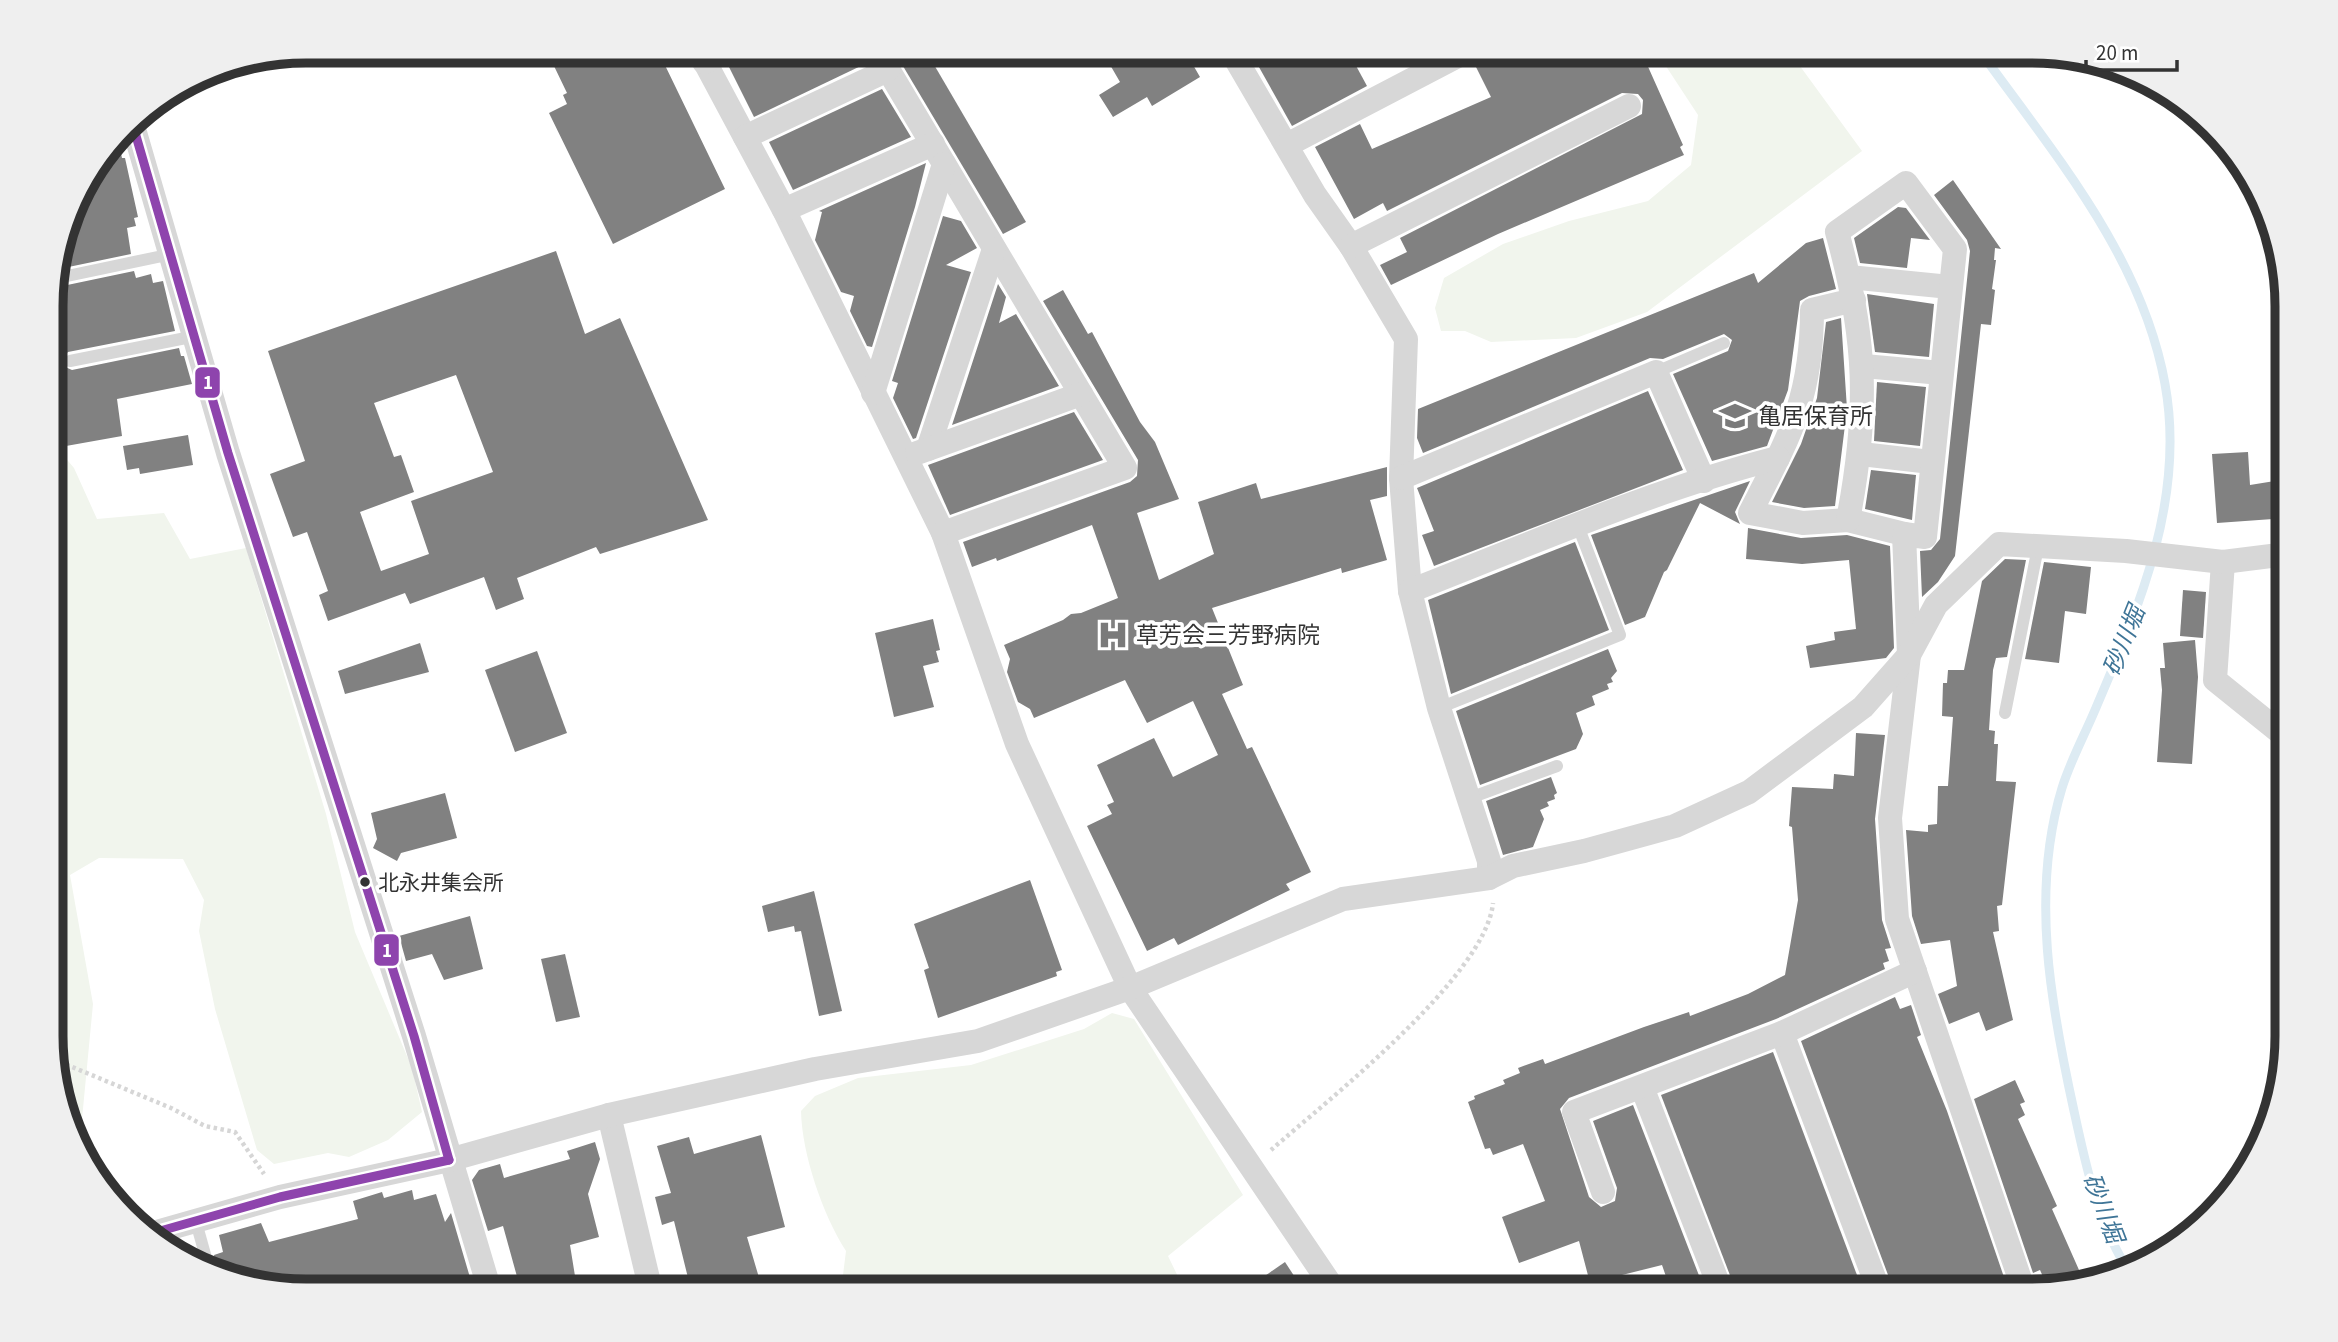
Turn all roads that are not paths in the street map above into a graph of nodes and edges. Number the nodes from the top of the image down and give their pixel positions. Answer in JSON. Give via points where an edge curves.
{"nodes":[{"id":1,"x":705,"y":63,"type":"edge"},
{"id":2,"x":877,"y":63,"type":"edge"},
{"id":3,"x":884,"y":63,"type":"edge"},
{"id":4,"x":1238,"y":63,"type":"edge"},
{"id":5,"x":1444,"y":63,"type":"edge"},
{"id":6,"x":1629,"y":106,"type":"dead end"},
{"id":7,"x":135,"y":134,"type":"edge"},
{"id":8,"x":746,"y":137,"type":"junction"},
{"id":9,"x":1287,"y":145,"type":"junction"},
{"id":10,"x":938,"y":154,"type":"junction"},
{"id":11,"x":784,"y":210,"type":"junction"},
{"id":12,"x":1351,"y":246,"type":"junction"},
{"id":13,"x":994,"y":249,"type":"junction"},
{"id":14,"x":172,"y":254,"type":"junction"},
{"id":15,"x":65,"y":277,"type":"edge"},
{"id":16,"x":1852,"y":288,"type":"junction"},
{"id":17,"x":1950,"y":288,"type":"junction"},
{"id":18,"x":196,"y":336,"type":"junction"},
{"id":19,"x":1724,"y":343,"type":"dead end"},
{"id":20,"x":70,"y":361,"type":"dead end"},
{"id":21,"x":1864,"y":366,"type":"junction"},
{"id":22,"x":1656,"y":372,"type":"junction"},
{"id":23,"x":1941,"y":373,"type":"junction"},
{"id":24,"x":873,"y":393,"type":"junction"},
{"id":25,"x":1081,"y":394,"type":"junction"},
{"id":26,"x":928,"y":449,"type":"junction"},
{"id":27,"x":1861,"y":454,"type":"junction"},
{"id":28,"x":905,"y":458,"type":"junction"},
{"id":29,"x":1778,"y":458,"type":"junction"},
{"id":30,"x":1931,"y":462,"type":"junction"},
{"id":31,"x":1401,"y":478,"type":"junction"},
{"id":32,"x":1704,"y":481,"type":"junction"},
{"id":33,"x":1848,"y":520,"type":"junction"},
{"id":34,"x":1578,"y":526,"type":"junction"},
{"id":35,"x":943,"y":533,"type":"junction"},
{"id":36,"x":1904,"y":534,"type":"junction"},
{"id":37,"x":2038,"y":547,"type":"junction"},
{"id":38,"x":2274,"y":556,"type":"edge"},
{"id":39,"x":2223,"y":562,"type":"junction"},
{"id":40,"x":1410,"y":591,"type":"junction"},
{"id":41,"x":1909,"y":655,"type":"junction"},
{"id":42,"x":1439,"y":708,"type":"junction"},
{"id":43,"x":2005,"y":713,"type":"dead end"},
{"id":44,"x":2274,"y":728,"type":"edge"},
{"id":45,"x":1557,"y":766,"type":"dead end"},
{"id":46,"x":1467,"y":799,"type":"junction"},
{"id":47,"x":1489,"y":878,"type":"junction"},
{"id":48,"x":1914,"y":971,"type":"junction"},
{"id":49,"x":1130,"y":988,"type":"junction"},
{"id":50,"x":1782,"y":1033,"type":"junction"},
{"id":51,"x":1642,"y":1087,"type":"junction"},
{"id":52,"x":609,"y":1115,"type":"junction"},
{"id":53,"x":449,"y":1160,"type":"junction"},
{"id":54,"x":1603,"y":1192,"type":"dead end"},
{"id":55,"x":196,"y":1222,"type":"junction"},
{"id":56,"x":162,"y":1231,"type":"edge"},
{"id":57,"x":206,"y":1256,"type":"edge"},
{"id":58,"x":1326,"y":1278,"type":"edge"},
{"id":59,"x":1716,"y":1278,"type":"edge"},
{"id":60,"x":1874,"y":1278,"type":"edge"},
{"id":61,"x":2020,"y":1278,"type":"edge"},
{"id":62,"x":486,"y":1279,"type":"edge"},
{"id":63,"x":649,"y":1279,"type":"edge"}],
"edges":[{"from":1,"to":8,"type":"street"},
{"from":2,"to":8,"type":"street"},
{"from":3,"to":10,"type":"street"},
{"from":4,"to":9,"type":"street"},
{"from":5,"to":9,"type":"street"},
{"from":6,"to":12,"type":"street"},
{"from":7,"to":14,"type":"street"},
{"from":8,"to":11,"type":"street"},
{"from":9,"to":12,"type":"street"},
{"from":10,"to":11,"type":"street"},
{"from":10,"to":13,"type":"street"},
{"from":10,"to":24,"type":"street"},
{"from":11,"to":24,"type":"street"},
{"from":12,"to":31,"type":"street","via":[[1406,340]]},
{"from":13,"to":25,"type":"street"},
{"from":13,"to":26,"type":"street"},
{"from":14,"to":15,"type":"lane"},
{"from":14,"to":18,"type":"street"},
{"from":16,"to":17,"type":"street"},
{"from":16,"to":17,"type":"street","via":[[1837,232],[1906,183],[1955,249]]},
{"from":16,"to":21,"type":"street"},
{"from":16,"to":29,"type":"street","via":[[1812,310],[1807,383],[1793,430]]},
{"from":17,"to":23,"type":"street"},
{"from":18,"to":20,"type":"lane"},
{"from":18,"to":53,"type":"street","via":[[232,466]]},
{"from":19,"to":22,"type":"lane"},
{"from":21,"to":23,"type":"street"},
{"from":21,"to":27,"type":"street"},
{"from":22,"to":31,"type":"street"},
{"from":22,"to":32,"type":"street"},
{"from":23,"to":30,"type":"street"},
{"from":24,"to":28,"type":"street"},
{"from":25,"to":26,"type":"street"},
{"from":25,"to":35,"type":"street","via":[[1125,468]]},
{"from":26,"to":28,"type":"street"},
{"from":27,"to":30,"type":"street"},
{"from":27,"to":33,"type":"street"},
{"from":28,"to":35,"type":"street"},
{"from":29,"to":32,"type":"street"},
{"from":29,"to":33,"type":"street","via":[[1750,513],[1803,523]]},
{"from":30,"to":36,"type":"street","via":[[1925,537]]},
{"from":31,"to":40,"type":"street"},
{"from":32,"to":34,"type":"street"},
{"from":33,"to":36,"type":"street"},
{"from":34,"to":40,"type":"street"},
{"from":34,"to":42,"type":"lane","via":[[1620,635]]},
{"from":35,"to":49,"type":"street","via":[[1017,744]]},
{"from":36,"to":41,"type":"street"},
{"from":37,"to":39,"type":"street"},
{"from":37,"to":41,"type":"street","via":[[1999,544],[1936,606]]},
{"from":37,"to":43,"type":"lane"},
{"from":38,"to":39,"type":"street"},
{"from":39,"to":44,"type":"street","via":[[2215,680]]},
{"from":40,"to":42,"type":"street"},
{"from":41,"to":47,"type":"street","via":[[1863,707],[1749,792],[1675,826],[1513,866]]},
{"from":41,"to":48,"type":"street","via":[[1890,818],[1897,919]]},
{"from":42,"to":46,"type":"street"},
{"from":45,"to":46,"type":"lane"},
{"from":46,"to":47,"type":"street","via":[[1489,861]]},
{"from":47,"to":49,"type":"street","via":[[1343,898]]},
{"from":48,"to":50,"type":"street"},
{"from":48,"to":61,"type":"street"},
{"from":49,"to":52,"type":"street","via":[[978,1041],[815,1069]]},
{"from":49,"to":58,"type":"street"},
{"from":50,"to":51,"type":"street"},
{"from":50,"to":60,"type":"street"},
{"from":51,"to":54,"type":"street","via":[[1574,1112]]},
{"from":51,"to":59,"type":"street"},
{"from":52,"to":53,"type":"street"},
{"from":52,"to":63,"type":"street"},
{"from":53,"to":55,"type":"street","via":[[280,1197]]},
{"from":53,"to":62,"type":"street"},
{"from":55,"to":56,"type":"street"},
{"from":55,"to":57,"type":"lane"}]}
